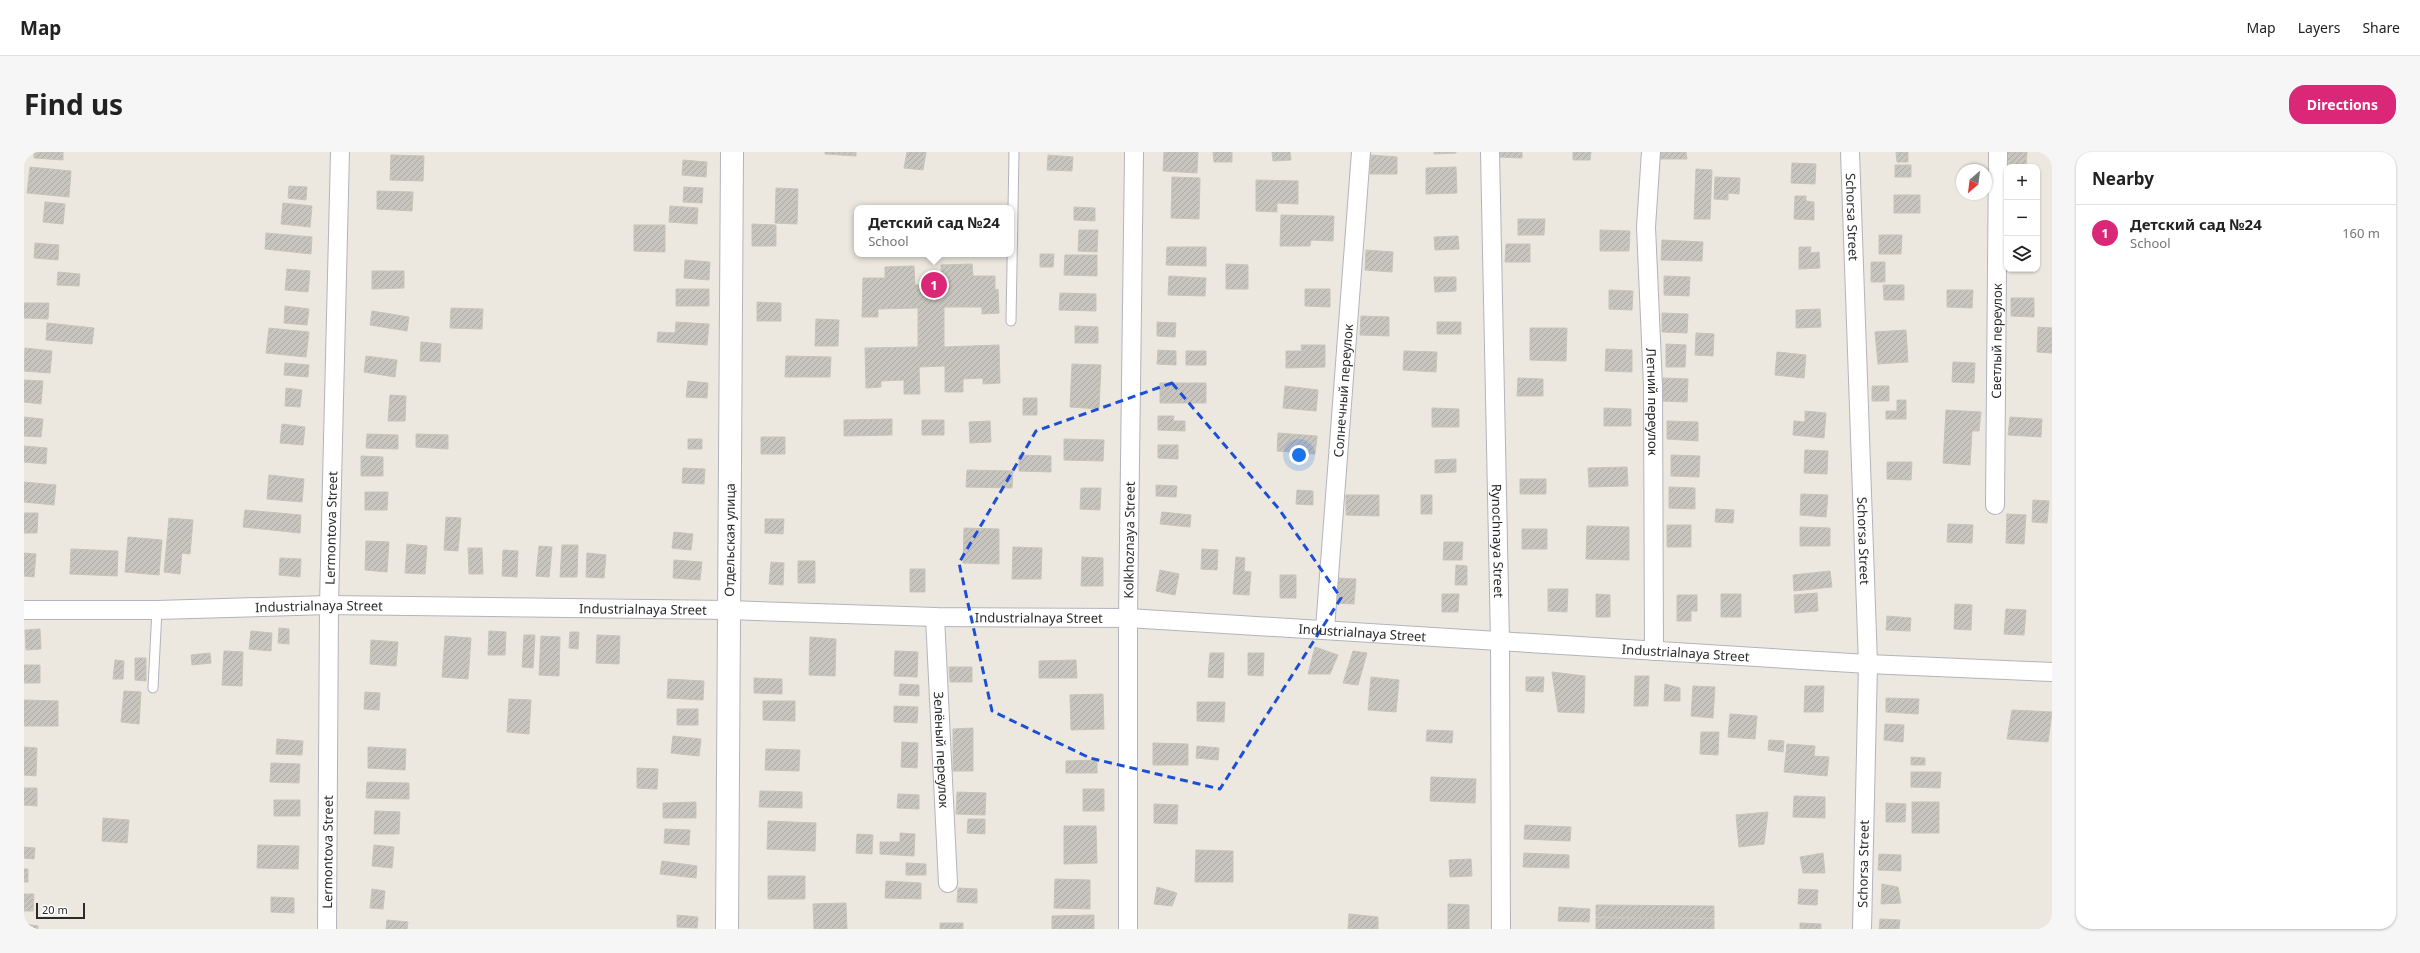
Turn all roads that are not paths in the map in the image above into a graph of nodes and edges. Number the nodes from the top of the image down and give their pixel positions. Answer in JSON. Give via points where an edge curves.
{"nodes":[{"id":1,"x":340,"y":152,"type":"edge"},
{"id":2,"x":732,"y":152,"type":"edge"},
{"id":3,"x":1014,"y":152,"type":"edge"},
{"id":4,"x":1134,"y":152,"type":"edge"},
{"id":5,"x":1361,"y":152,"type":"edge"},
{"id":6,"x":1490,"y":152,"type":"edge"},
{"id":7,"x":1651,"y":152,"type":"edge"},
{"id":8,"x":1850,"y":152,"type":"edge"},
{"id":9,"x":1998,"y":152,"type":"edge"},
{"id":10,"x":1013,"y":205,"type":"edge"},
{"id":11,"x":1012,"y":257,"type":"edge"},
{"id":12,"x":1011,"y":321,"type":"dead end"},
{"id":13,"x":1995,"y":506,"type":"dead end"},
{"id":14,"x":329,"y":605,"type":"junction"},
{"id":15,"x":24,"y":610,"type":"edge"},
{"id":16,"x":157,"y":610,"type":"junction"},
{"id":17,"x":728,"y":610,"type":"junction"},
{"id":18,"x":935,"y":617,"type":"junction"},
{"id":19,"x":1128,"y":618,"type":"junction"},
{"id":20,"x":1325,"y":629,"type":"junction"},
{"id":21,"x":1500,"y":641,"type":"junction"},
{"id":22,"x":1654,"y":651,"type":"junction"},
{"id":23,"x":1868,"y":664,"type":"junction"},
{"id":24,"x":2052,"y":672,"type":"edge"},
{"id":25,"x":153,"y":688,"type":"dead end"},
{"id":26,"x":948,"y":883,"type":"dead end"},
{"id":27,"x":327,"y":929,"type":"edge"},
{"id":28,"x":727,"y":929,"type":"edge"},
{"id":29,"x":1128,"y":929,"type":"edge"},
{"id":30,"x":1501,"y":929,"type":"edge"},
{"id":31,"x":1862,"y":929,"type":"edge"}],
"edges":[{"from":1,"to":14,"type":"street","name":"Lermontova Street"},
{"from":2,"to":17,"type":"street","name":"Отдельская улица"},
{"from":3,"to":10,"type":"lane"},
{"from":4,"to":19,"type":"street","name":"Kolkhoznaya Street"},
{"from":5,"to":20,"type":"street","name":"Солнечный переулок"},
{"from":6,"to":21,"type":"street","name":"Rynochnaya Street"},
{"from":7,"to":22,"type":"street","name":"Летний переулок","via":[[1646,227],[1653,386]]},
{"from":8,"to":23,"type":"street","name":"Schorsa Street"},
{"from":9,"to":13,"type":"street","name":"Светлый переулок"},
{"from":11,"to":12,"type":"lane"},
{"from":14,"to":16,"type":"street","name":"Industrialnaya Street"},
{"from":14,"to":17,"type":"street","name":"Industrialnaya Street"},
{"from":14,"to":27,"type":"street","name":"Lermontova Street"},
{"from":15,"to":16,"type":"street","name":"Industrialnaya Street"},
{"from":16,"to":25,"type":"lane"},
{"from":17,"to":18,"type":"street","name":"Industrialnaya Street"},
{"from":17,"to":28,"type":"street","name":"Отдельская улица"},
{"from":18,"to":19,"type":"street","name":"Industrialnaya Street"},
{"from":18,"to":26,"type":"street","name":"Зелёный переулок"},
{"from":19,"to":20,"type":"street","name":"Industrialnaya Street"},
{"from":19,"to":29,"type":"street","name":"Kolkhoznaya Street"},
{"from":20,"to":21,"type":"street","name":"Industrialnaya Street"},
{"from":21,"to":22,"type":"street","name":"Industrialnaya Street"},
{"from":21,"to":30,"type":"street","name":"Rynochnaya Street"},
{"from":22,"to":23,"type":"street","name":"Industrialnaya Street"},
{"from":23,"to":24,"type":"street","name":"Industrialnaya Street"},
{"from":23,"to":31,"type":"street","name":"Schorsa Street"}]}
